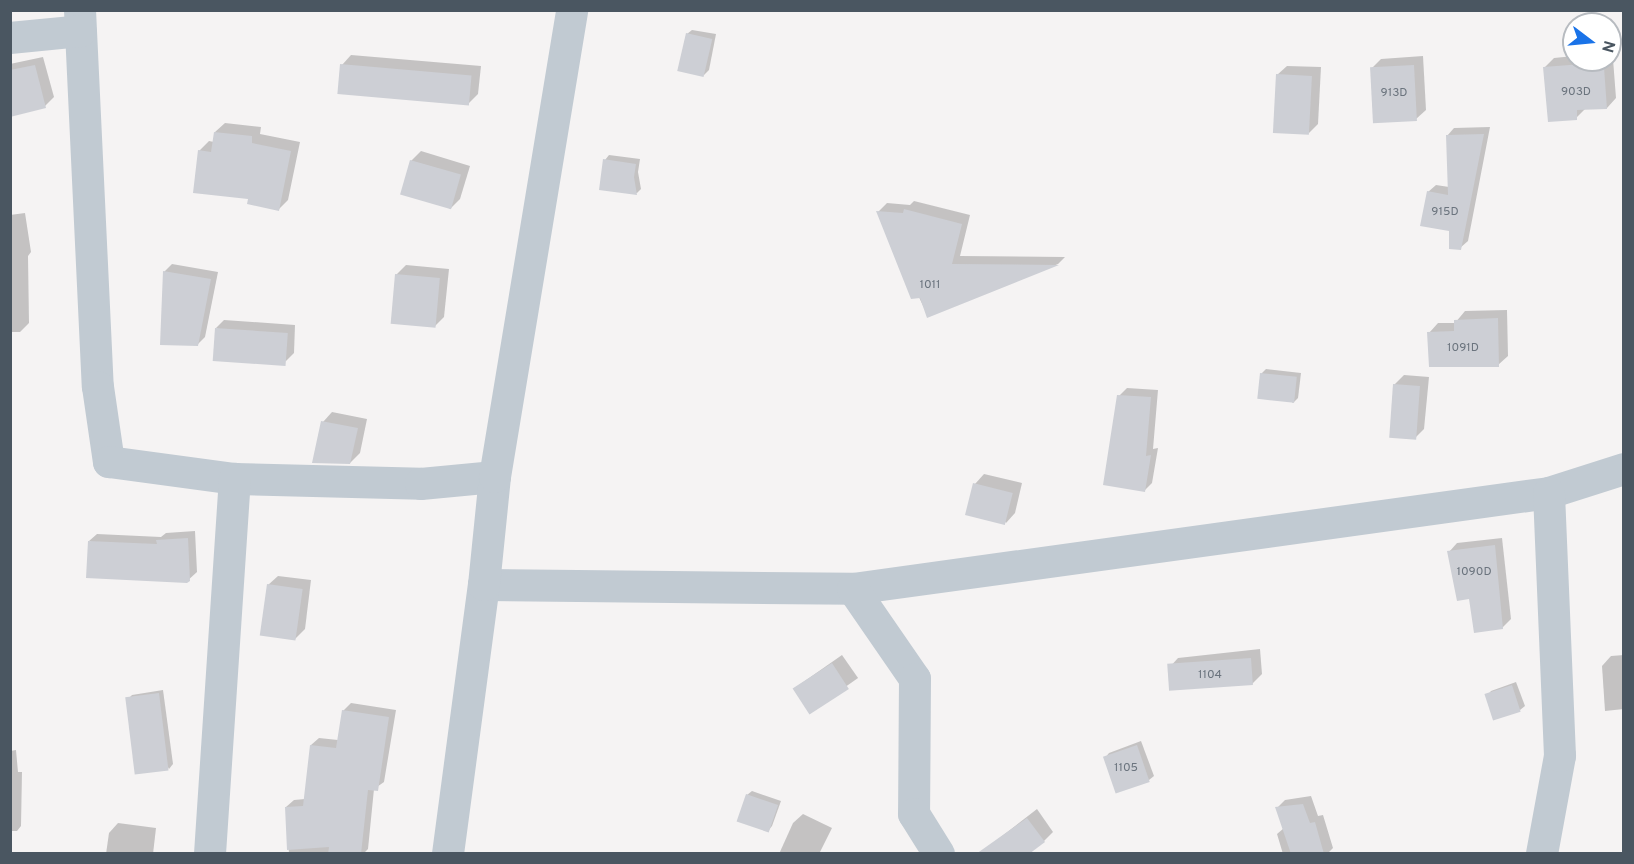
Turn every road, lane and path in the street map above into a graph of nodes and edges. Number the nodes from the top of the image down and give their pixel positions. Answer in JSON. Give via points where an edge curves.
{"nodes":[{"id":1,"x":572,"y":10,"type":"edge"},
{"id":2,"x":80,"y":21,"type":"edge"},
{"id":3,"x":10,"y":38,"type":"edge"},
{"id":4,"x":1623,"y":469,"type":"edge"},
{"id":5,"x":495,"y":477,"type":"junction"},
{"id":6,"x":235,"y":479,"type":"junction"},
{"id":7,"x":1549,"y":493,"type":"junction"},
{"id":8,"x":484,"y":585,"type":"junction"},
{"id":9,"x":853,"y":589,"type":"junction"},
{"id":10,"x":210,"y":854,"type":"edge"},
{"id":11,"x":448,"y":854,"type":"edge"},
{"id":12,"x":939,"y":854,"type":"edge"},
{"id":13,"x":1542,"y":854,"type":"edge"}],
"edges":[{"from":1,"to":5,"type":"street"},
{"from":2,"to":3,"type":"street"},
{"from":2,"to":6,"type":"street","via":[[98,387],[109,462]]},
{"from":4,"to":7,"type":"street"},
{"from":5,"to":6,"type":"street","via":[[421,484]]},
{"from":5,"to":8,"type":"street"},
{"from":6,"to":10,"type":"street"},
{"from":7,"to":9,"type":"street"},
{"from":7,"to":13,"type":"street","via":[[1560,756]]},
{"from":8,"to":9,"type":"street"},
{"from":8,"to":11,"type":"street"},
{"from":9,"to":12,"type":"street","via":[[915,679],[914,814]]}]}
